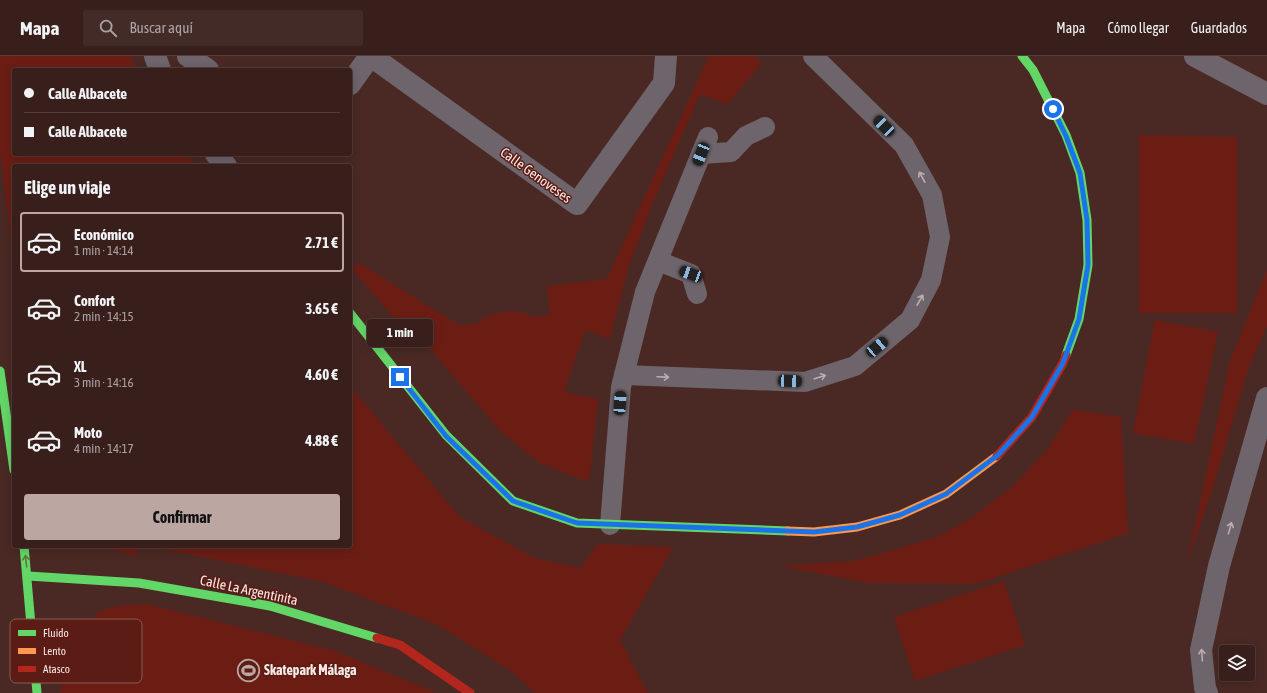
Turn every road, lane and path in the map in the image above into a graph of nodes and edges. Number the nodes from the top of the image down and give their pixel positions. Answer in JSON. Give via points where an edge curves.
{"nodes":[{"id":1,"x":155,"y":56,"type":"edge"},
{"id":2,"x":188,"y":56,"type":"edge"},
{"id":3,"x":371,"y":56,"type":"edge"},
{"id":4,"x":666,"y":56,"type":"edge"},
{"id":5,"x":813,"y":56,"type":"edge"},
{"id":6,"x":1022,"y":56,"type":"edge"},
{"id":7,"x":1195,"y":56,"type":"edge"},
{"id":8,"x":159,"y":68,"type":"edge"},
{"id":9,"x":205,"y":68,"type":"edge"},
{"id":10,"x":352,"y":81,"type":"edge"},
{"id":11,"x":1267,"y":94,"type":"edge"},
{"id":12,"x":765,"y":127,"type":"dead end"},
{"id":13,"x":218,"y":156,"type":"edge"},
{"id":14,"x":224,"y":164,"type":"edge"},
{"id":15,"x":658,"y":261,"type":"junction"},
{"id":16,"x":697,"y":294,"type":"dead end"},
{"id":17,"x":352,"y":316,"type":"edge"},
{"id":18,"x":0,"y":371,"type":"edge"},
{"id":19,"x":624,"y":375,"type":"junction"},
{"id":20,"x":1267,"y":398,"type":"edge"},
{"id":21,"x":12,"y":456,"type":"edge"},
{"id":22,"x":610,"y":525,"type":"junction"},
{"id":23,"x":24,"y":548,"type":"edge"},
{"id":24,"x":28,"y":576,"type":"junction"},
{"id":25,"x":31,"y":619,"type":"edge"},
{"id":26,"x":36,"y":683,"type":"edge"},
{"id":27,"x":37,"y":693,"type":"edge"},
{"id":28,"x":470,"y":693,"type":"edge"},
{"id":29,"x":1207,"y":693,"type":"edge"}],
"edges":[{"from":1,"to":8,"type":"street"},
{"from":2,"to":9,"type":"street"},
{"from":3,"to":4,"type":"street","name":"Calle Genoveses","via":[[577,204],[664,82]]},
{"from":3,"to":10,"type":"street","name":"Calle Genoveses"},
{"from":19,"to":5,"type":"lane","one_way":true,"via":[[805,382],[855,366],[910,320],[931,280],[940,237],[932,195],[904,145]]},
{"from":6,"to":22,"type":"street","via":[[1033,70],[1066,136],[1080,173],[1087,220],[1088,265],[1079,319],[1063,363],[1032,417],[998,455],[946,494],[900,515],[857,527],[814,532]]},
{"from":7,"to":11,"type":"street"},
{"from":12,"to":15,"type":"lane","via":[[746,136],[731,152],[705,145]]},
{"from":13,"to":14,"type":"street"},
{"from":15,"to":16,"type":"lane","via":[[691,274]]},
{"from":15,"to":19,"type":"lane","via":[[645,292]]},
{"from":17,"to":22,"type":"street","via":[[446,436],[513,501],[577,523]]},
{"from":18,"to":21,"type":"street"},
{"from":19,"to":22,"type":"lane"},
{"from":29,"to":20,"type":"street","one_way":true,"via":[[1201,650],[1219,566]]},
{"from":24,"to":23,"type":"street","one_way":true},
{"from":24,"to":25,"type":"street"},
{"from":24,"to":28,"type":"street","name":"Calle La Argentinita","via":[[139,583],[270,606],[400,645]]},
{"from":26,"to":27,"type":"street"}]}
